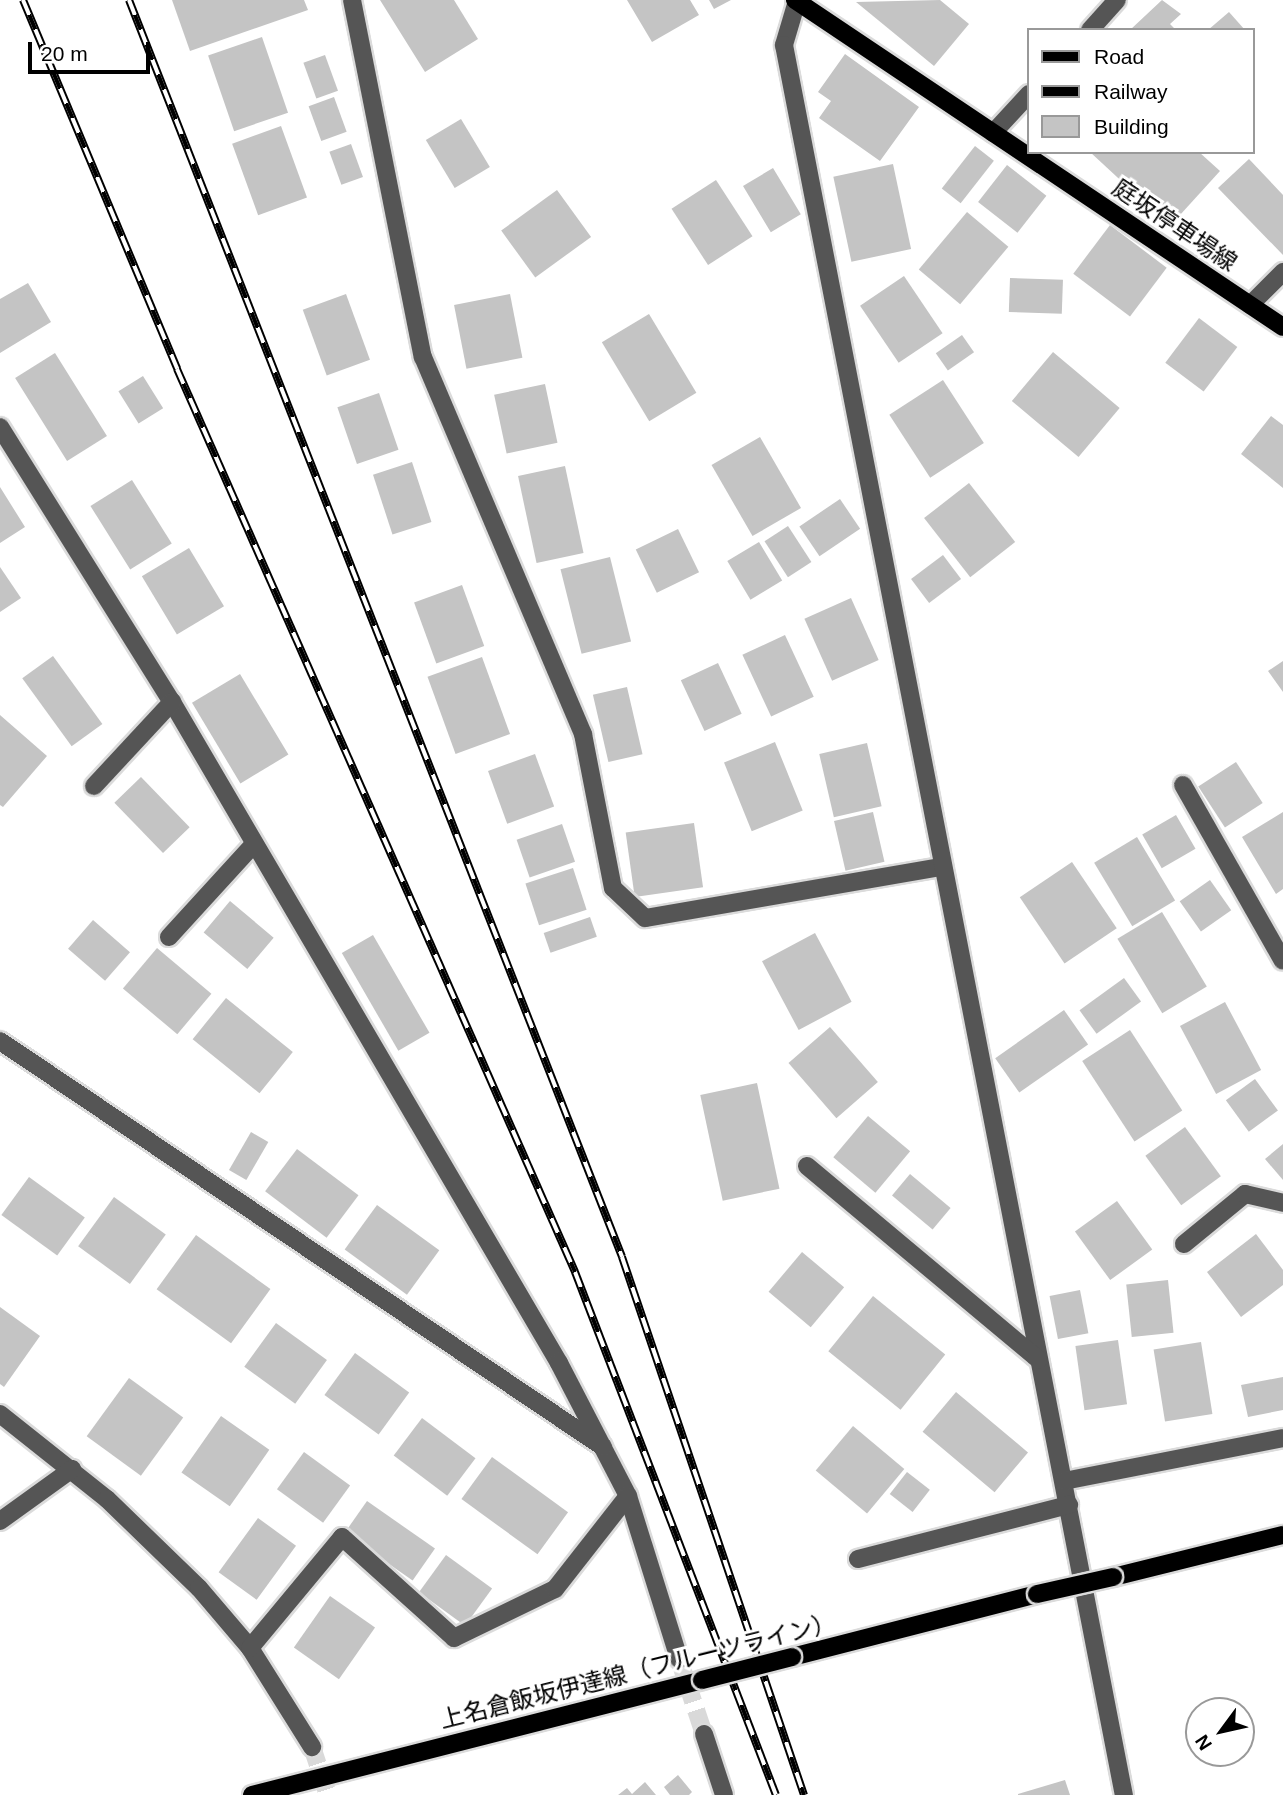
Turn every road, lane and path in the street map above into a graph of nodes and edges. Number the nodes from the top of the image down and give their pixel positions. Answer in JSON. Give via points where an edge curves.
{"nodes":[{"id":1,"x":352,"y":0,"type":"edge"},
{"id":2,"x":1117,"y":0,"type":"edge"},
{"id":3,"x":796,"y":1,"type":"edge"},
{"id":4,"x":1092,"y":28,"type":"edge"},
{"id":5,"x":1028,"y":95,"type":"edge"},
{"id":6,"x":993,"y":132,"type":"junction"},
{"id":7,"x":1283,"y":272,"type":"edge"},
{"id":8,"x":1250,"y":305,"type":"junction"},
{"id":9,"x":1283,"y":327,"type":"edge"},
{"id":10,"x":0,"y":428,"type":"edge"},
{"id":11,"x":172,"y":702,"type":"junction"},
{"id":12,"x":1183,"y":785,"type":"dead end"},
{"id":13,"x":94,"y":786,"type":"dead end"},
{"id":14,"x":254,"y":844,"type":"junction"},
{"id":15,"x":940,"y":867,"type":"junction"},
{"id":16,"x":169,"y":937,"type":"dead end"},
{"id":17,"x":1283,"y":961,"type":"edge"},
{"id":18,"x":0,"y":1041,"type":"edge"},
{"id":19,"x":807,"y":1166,"type":"dead end"},
{"id":20,"x":1283,"y":1203,"type":"edge"},
{"id":21,"x":1184,"y":1244,"type":"dead end"},
{"id":22,"x":1039,"y":1360,"type":"junction"},
{"id":23,"x":0,"y":1414,"type":"edge"},
{"id":24,"x":1283,"y":1438,"type":"edge"},
{"id":25,"x":606,"y":1449,"type":"junction"},
{"id":26,"x":72,"y":1469,"type":"junction"},
{"id":27,"x":1064,"y":1481,"type":"junction"},
{"id":28,"x":628,"y":1496,"type":"junction"},
{"id":29,"x":1069,"y":1505,"type":"junction"},
{"id":30,"x":0,"y":1521,"type":"edge"},
{"id":31,"x":1283,"y":1535,"type":"edge"},
{"id":32,"x":858,"y":1559,"type":"dead end"},
{"id":33,"x":250,"y":1648,"type":"junction"},
{"id":34,"x":679,"y":1659,"type":"tunnel mouth"},
{"id":35,"x":704,"y":1734,"type":"tunnel mouth"},
{"id":36,"x":312,"y":1747,"type":"tunnel mouth"},
{"id":37,"x":251,"y":1795,"type":"edge"},
{"id":38,"x":724,"y":1795,"type":"edge"},
{"id":39,"x":1124,"y":1795,"type":"edge"}],
"edges":[{"from":1,"to":15,"type":"street","via":[[423,357],[583,734],[613,888],[645,918]]},
{"from":2,"to":4,"type":"street"},
{"from":3,"to":6,"type":"main road","name":"庭坂停車場線"},
{"from":3,"to":15,"type":"street","via":[[784,45]]},
{"from":5,"to":6,"type":"street"},
{"from":6,"to":8,"type":"main road","name":"庭坂停車場線"},
{"from":7,"to":8,"type":"street"},
{"from":8,"to":9,"type":"main road","name":"庭坂停車場線"},
{"from":10,"to":11,"type":"street"},
{"from":11,"to":13,"type":"street"},
{"from":11,"to":14,"type":"street"},
{"from":12,"to":17,"type":"street"},
{"from":14,"to":16,"type":"street"},
{"from":14,"to":25,"type":"street"},
{"from":15,"to":22,"type":"street"},
{"from":18,"to":25,"type":"street"},
{"from":19,"to":22,"type":"street"},
{"from":20,"to":21,"type":"street","via":[[1245,1194]]},
{"from":22,"to":27,"type":"street"},
{"from":23,"to":26,"type":"street"},
{"from":24,"to":27,"type":"street"},
{"from":25,"to":28,"type":"street"},
{"from":26,"to":30,"type":"street"},
{"from":26,"to":33,"type":"street","via":[[199,1588]]},
{"from":27,"to":29,"type":"street"},
{"from":28,"to":33,"type":"street","via":[[555,1590],[454,1638],[342,1537]]},
{"from":28,"to":34,"type":"street"},
{"from":29,"to":32,"type":"street"},
{"from":29,"to":39,"type":"street"},
{"from":31,"to":37,"type":"main road","name":"上名倉飯坂伊達線（フルーツライン）","bridge":true},
{"from":33,"to":36,"type":"street"},
{"from":35,"to":38,"type":"street"}]}
